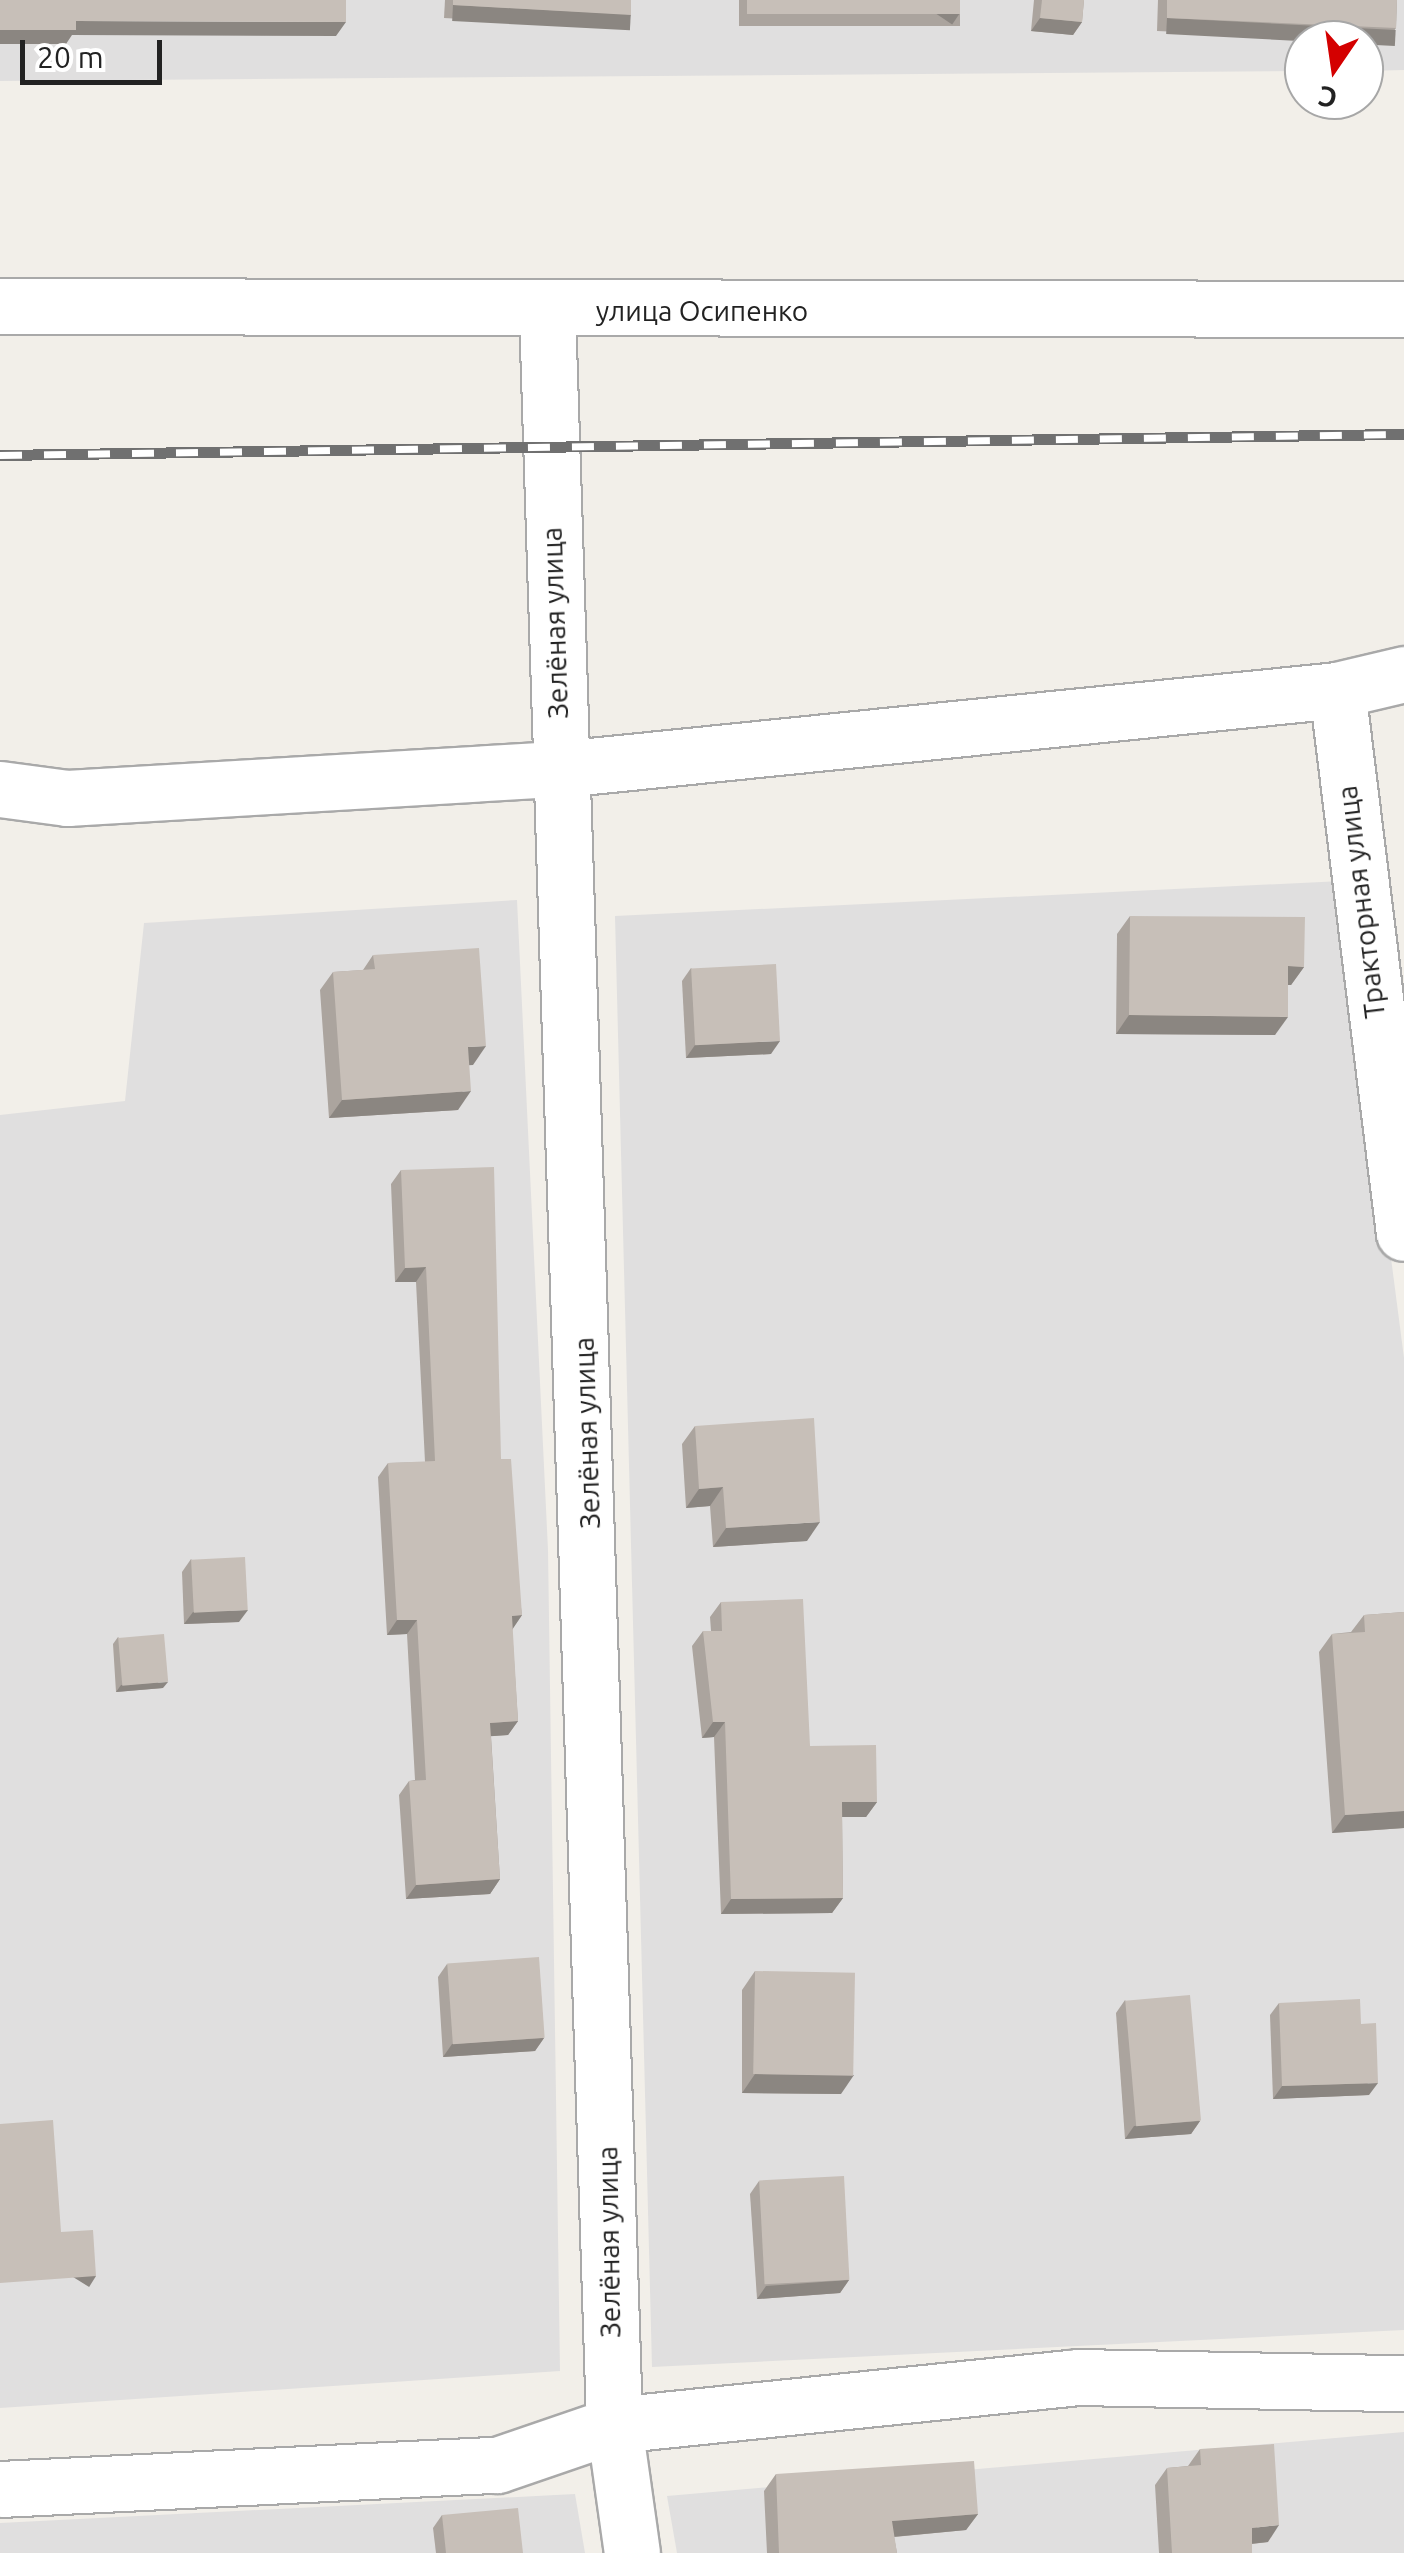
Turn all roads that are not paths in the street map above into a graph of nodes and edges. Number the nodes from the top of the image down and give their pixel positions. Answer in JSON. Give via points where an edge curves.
{"nodes":[{"id":1,"x":0,"y":306,"type":"edge"},
{"id":2,"x":1404,"y":309,"type":"edge"},
{"id":3,"x":547,"y":312,"type":"junction"},
{"id":4,"x":1404,"y":674,"type":"edge"},
{"id":5,"x":1337,"y":690,"type":"junction"},
{"id":6,"x":561,"y":769,"type":"junction"},
{"id":7,"x":0,"y":790,"type":"edge"},
{"id":8,"x":1404,"y":1233,"type":"edge"},
{"id":9,"x":1404,"y":2383,"type":"edge"},
{"id":10,"x":614,"y":2426,"type":"junction"},
{"id":11,"x":0,"y":2489,"type":"edge"},
{"id":12,"x":632,"y":2553,"type":"edge"}],
"edges":[{"from":1,"to":3,"type":"street","name":"улица Осипенко"},
{"from":2,"to":3,"type":"street","name":"улица Осипенко"},
{"from":3,"to":6,"type":"street","name":"Зелёная улица"},
{"from":4,"to":5,"type":"street"},
{"from":5,"to":6,"type":"street"},
{"from":5,"to":8,"type":"street","name":"Тракторная улица"},
{"from":6,"to":7,"type":"street","via":[[67,798]]},
{"from":6,"to":10,"type":"street","name":"Зелёная улица"},
{"from":9,"to":10,"type":"street","via":[[1077,2377]]},
{"from":10,"to":11,"type":"street","via":[[496,2465]]},
{"from":10,"to":12,"type":"street","name":"Зелёная улица"}]}
